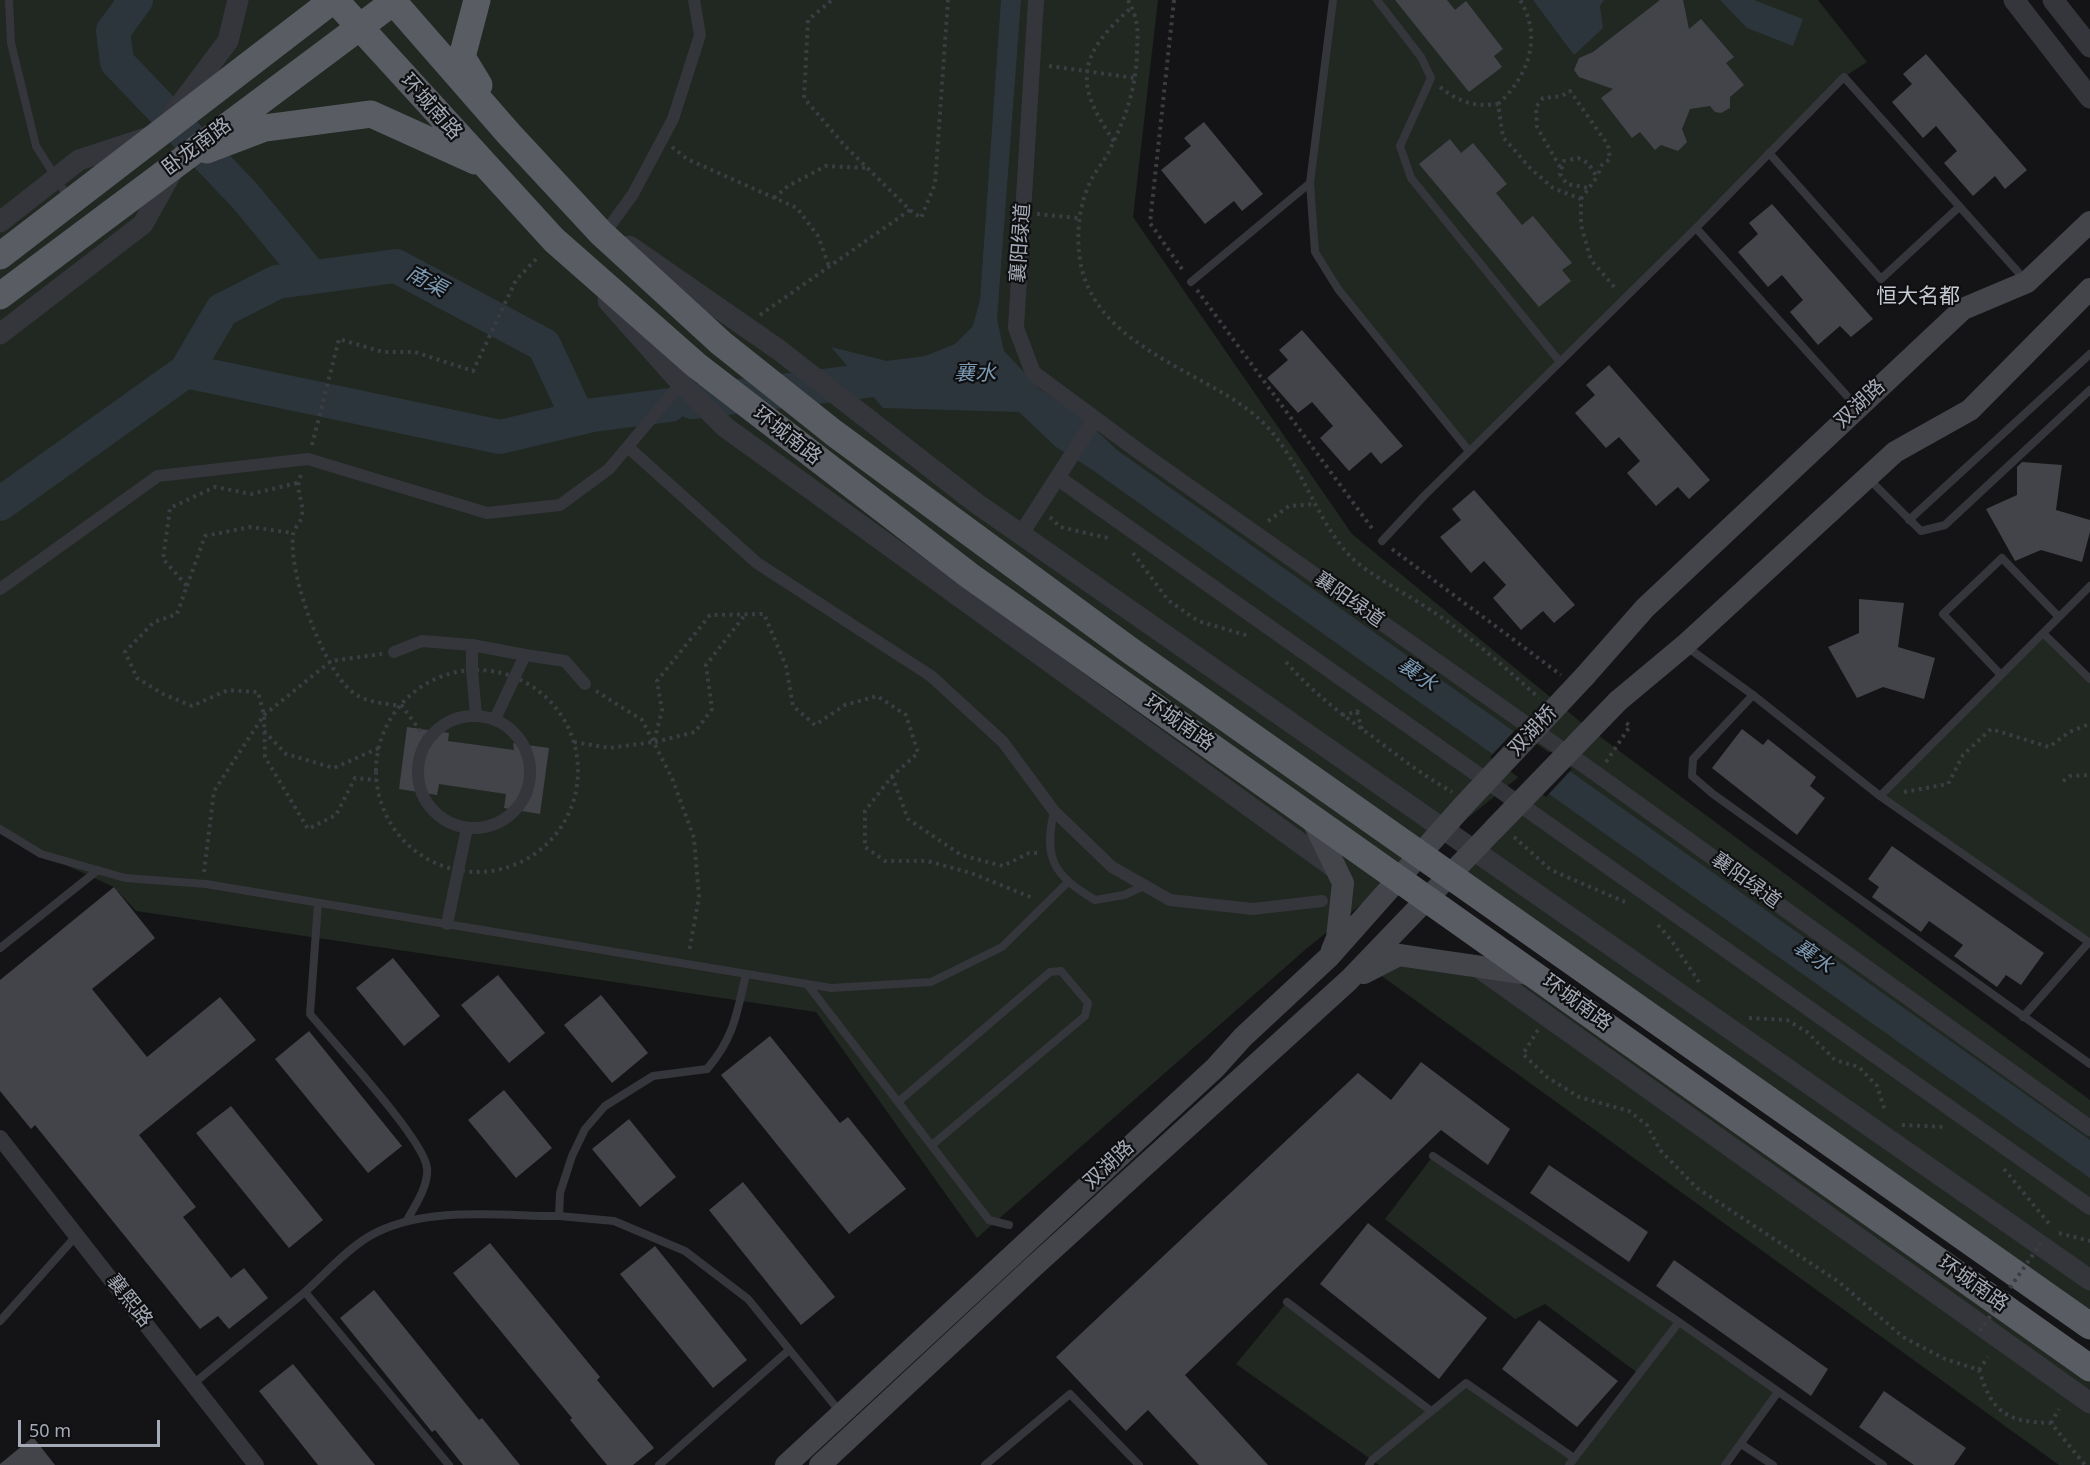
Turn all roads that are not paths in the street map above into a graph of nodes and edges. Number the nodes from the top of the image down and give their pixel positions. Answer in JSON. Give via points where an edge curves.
{"nodes":[{"id":1,"x":9,"y":0,"type":"edge"},
{"id":2,"x":238,"y":0,"type":"edge"},
{"id":3,"x":334,"y":0,"type":"edge"},
{"id":4,"x":477,"y":0,"type":"edge"},
{"id":5,"x":694,"y":0,"type":"edge"},
{"id":6,"x":1035,"y":0,"type":"edge"},
{"id":7,"x":1334,"y":0,"type":"edge"},
{"id":8,"x":1377,"y":0,"type":"edge"},
{"id":9,"x":2014,"y":0,"type":"edge"},
{"id":10,"x":2053,"y":0,"type":"edge"},
{"id":11,"x":393,"y":1,"type":"edge"},
{"id":12,"x":358,"y":26,"type":"junction"},
{"id":13,"x":2090,"y":47,"type":"edge"},
{"id":14,"x":2090,"y":98,"type":"edge"},
{"id":15,"x":509,"y":134,"type":"junction"},
{"id":16,"x":158,"y":135,"type":"junction"},
{"id":17,"x":1769,"y":153,"type":"junction"},
{"id":18,"x":178,"y":161,"type":"junction"},
{"id":19,"x":485,"y":166,"type":"junction"},
{"id":20,"x":56,"y":178,"type":"junction"},
{"id":21,"x":1310,"y":183,"type":"junction"},
{"id":22,"x":71,"y":202,"type":"junction"},
{"id":23,"x":1959,"y":207,"type":"junction"},
{"id":24,"x":582,"y":213,"type":"junction"},
{"id":25,"x":0,"y":222,"type":"edge"},
{"id":26,"x":2090,"y":222,"type":"edge"},
{"id":27,"x":1696,"y":228,"type":"junction"},
{"id":28,"x":607,"y":230,"type":"junction"},
{"id":29,"x":0,"y":256,"type":"edge"},
{"id":30,"x":1191,"y":282,"type":"road end"},
{"id":31,"x":2027,"y":282,"type":"junction"},
{"id":32,"x":2090,"y":289,"type":"edge"},
{"id":33,"x":0,"y":296,"type":"edge"},
{"id":34,"x":0,"y":334,"type":"edge"},
{"id":35,"x":2090,"y":354,"type":"edge"},
{"id":36,"x":1560,"y":362,"type":"junction"},
{"id":37,"x":688,"y":374,"type":"junction"},
{"id":38,"x":2090,"y":390,"type":"edge"},
{"id":39,"x":1857,"y":407,"type":"junction"},
{"id":40,"x":1095,"y":420,"type":"junction"},
{"id":41,"x":628,"y":448,"type":"junction"},
{"id":42,"x":1469,"y":451,"type":"junction"},
{"id":43,"x":1060,"y":474,"type":"junction"},
{"id":44,"x":1868,"y":477,"type":"junction"},
{"id":45,"x":1909,"y":520,"type":"junction"},
{"id":46,"x":1021,"y":534,"type":"junction"},
{"id":47,"x":1382,"y":541,"type":"road end"},
{"id":48,"x":2090,"y":586,"type":"edge"},
{"id":49,"x":0,"y":589,"type":"edge"},
{"id":50,"x":1645,"y":608,"type":"joint"},
{"id":51,"x":2056,"y":614,"type":"dead end"},
{"id":52,"x":2043,"y":633,"type":"junction"},
{"id":53,"x":472,"y":645,"type":"junction"},
{"id":54,"x":1685,"y":645,"type":"junction"},
{"id":55,"x":394,"y":652,"type":"road end"},
{"id":56,"x":525,"y":655,"type":"junction"},
{"id":57,"x":2001,"y":675,"type":"junction"},
{"id":58,"x":2090,"y":679,"type":"edge"},
{"id":59,"x":585,"y":684,"type":"road end"},
{"id":60,"x":1753,"y":695,"type":"junction"},
{"id":61,"x":476,"y":715,"type":"junction"},
{"id":62,"x":495,"y":719,"type":"junction"},
{"id":63,"x":1880,"y":796,"type":"junction"},
{"id":64,"x":1054,"y":811,"type":"junction"},
{"id":65,"x":1309,"y":814,"type":"junction"},
{"id":66,"x":467,"y":828,"type":"junction"},
{"id":67,"x":1443,"y":828,"type":"junction"},
{"id":68,"x":0,"y":829,"type":"edge"},
{"id":69,"x":1474,"y":849,"type":"junction"},
{"id":70,"x":1420,"y":853,"type":"junction"},
{"id":71,"x":1336,"y":869,"type":"junction"},
{"id":72,"x":98,"y":870,"type":"junction"},
{"id":73,"x":1449,"y":875,"type":"junction"},
{"id":74,"x":1398,"y":877,"type":"junction"},
{"id":75,"x":1067,"y":883,"type":"junction"},
{"id":76,"x":1144,"y":886,"type":"junction"},
{"id":77,"x":1428,"y":898,"type":"junction"},
{"id":78,"x":1322,"y":901,"type":"dead end"},
{"id":79,"x":318,"y":903,"type":"junction"},
{"id":80,"x":447,"y":924,"type":"junction"},
{"id":81,"x":2089,"y":943,"type":"edge"},
{"id":82,"x":0,"y":948,"type":"edge"},
{"id":83,"x":1329,"y":957,"type":"junction"},
{"id":84,"x":1478,"y":967,"type":"junction"},
{"id":85,"x":746,"y":974,"type":"junction"},
{"id":86,"x":1538,"y":976,"type":"junction"},
{"id":87,"x":1349,"y":980,"type":"junction"},
{"id":88,"x":807,"y":984,"type":"junction"},
{"id":89,"x":2023,"y":1017,"type":"junction"},
{"id":90,"x":2090,"y":1064,"type":"edge"},
{"id":91,"x":898,"y":1102,"type":"junction"},
{"id":92,"x":2090,"y":1128,"type":"edge"},
{"id":93,"x":0,"y":1138,"type":"edge"},
{"id":94,"x":932,"y":1145,"type":"junction"},
{"id":95,"x":1433,"y":1156,"type":"dead end"},
{"id":96,"x":2090,"y":1207,"type":"edge"},
{"id":97,"x":559,"y":1215,"type":"junction"},
{"id":98,"x":407,"y":1220,"type":"junction"},
{"id":99,"x":1009,"y":1224,"type":"dead end"},
{"id":100,"x":77,"y":1235,"type":"junction"},
{"id":101,"x":2090,"y":1280,"type":"edge"},
{"id":102,"x":305,"y":1292,"type":"junction"},
{"id":103,"x":1287,"y":1302,"type":"dead end"},
{"id":104,"x":0,"y":1321,"type":"edge"},
{"id":105,"x":1679,"y":1322,"type":"junction"},
{"id":106,"x":2090,"y":1326,"type":"edge"},
{"id":107,"x":789,"y":1350,"type":"junction"},
{"id":108,"x":2090,"y":1368,"type":"edge"},
{"id":109,"x":193,"y":1384,"type":"junction"},
{"id":110,"x":1778,"y":1392,"type":"junction"},
{"id":111,"x":2090,"y":1403,"type":"edge"},
{"id":112,"x":1431,"y":1411,"type":"junction"},
{"id":113,"x":842,"y":1414,"type":"junction"},
{"id":114,"x":1741,"y":1444,"type":"junction"},
{"id":115,"x":1870,"y":1456,"type":"junction"},
{"id":116,"x":1572,"y":1462,"type":"edge"},
{"id":117,"x":256,"y":1465,"type":"edge"},
{"id":118,"x":449,"y":1465,"type":"edge"},
{"id":119,"x":658,"y":1465,"type":"edge"},
{"id":120,"x":786,"y":1465,"type":"edge"},
{"id":121,"x":820,"y":1465,"type":"edge"},
{"id":122,"x":985,"y":1465,"type":"edge"},
{"id":123,"x":1139,"y":1465,"type":"edge"},
{"id":124,"x":1369,"y":1465,"type":"edge"},
{"id":125,"x":1725,"y":1465,"type":"edge"},
{"id":126,"x":1773,"y":1465,"type":"edge"},
{"id":127,"x":1865,"y":1465,"type":"edge"},
{"id":128,"x":1883,"y":1465,"type":"edge"}],
"edges":[{"from":1,"to":20,"type":"lane","via":[[11,43],[36,146]]},
{"from":2,"to":16,"type":"street","via":[[228,41]]},
{"from":3,"to":12,"type":"highway","name":"环城南路"},
{"from":3,"to":16,"type":"highway","name":"卧龙南路"},
{"from":4,"to":15,"type":"highway","via":[[462,57]]},
{"from":5,"to":28,"type":"street","via":[[700,35],[673,119],[633,194]]},
{"from":6,"to":40,"type":"street","name":"襄阳绿道","via":[[1016,328],[1033,373]]},
{"from":7,"to":21,"type":"lane"},
{"from":8,"to":36,"type":"lane","via":[[1421,57],[1431,78],[1400,146],[1411,178]]},
{"from":9,"to":14,"type":"street"},
{"from":10,"to":13,"type":"street"},
{"from":11,"to":12,"type":"highway","name":"卧龙南路"},
{"from":11,"to":15,"type":"highway","name":"环城南路"},
{"from":12,"to":18,"type":"highway","name":"卧龙南路"},
{"from":12,"to":19,"type":"highway","name":"环城南路"},
{"from":15,"to":24,"type":"highway","name":"环城南路"},
{"from":16,"to":20,"type":"street","via":[[79,160]]},
{"from":16,"to":22,"type":"highway","name":"卧龙南路"},
{"from":17,"to":23,"type":"lane","via":[[1881,279]]},
{"from":17,"to":23,"type":"lane","via":[[1844,77]]},
{"from":17,"to":27,"type":"lane"},
{"from":18,"to":19,"type":"highway","via":[[265,128],[370,114]]},
{"from":18,"to":33,"type":"highway","name":"卧龙南路"},
{"from":18,"to":34,"type":"street","via":[[143,224]]},
{"from":19,"to":37,"type":"highway","name":"环城南路"},
{"from":20,"to":22,"type":"lane"},
{"from":20,"to":25,"type":"street"},
{"from":21,"to":30,"type":"lane"},
{"from":21,"to":42,"type":"lane","via":[[1315,252],[1338,290]]},
{"from":22,"to":29,"type":"highway","name":"卧龙南路"},
{"from":23,"to":31,"type":"lane"},
{"from":24,"to":28,"type":"street"},
{"from":24,"to":70,"type":"highway","name":"环城南路","via":[[722,343],[834,433],[1128,649]]},
{"from":26,"to":31,"type":"main road","name":"双湖路"},
{"from":27,"to":36,"type":"lane"},
{"from":27,"to":39,"type":"lane"},
{"from":28,"to":46,"type":"street","via":[[779,350]]},
{"from":31,"to":39,"type":"main road","name":"双湖路","via":[[1963,309]]},
{"from":32,"to":44,"type":"main road","via":[[1970,410],[1895,452]]},
{"from":35,"to":45,"type":"lane"},
{"from":36,"to":42,"type":"lane"},
{"from":37,"to":41,"type":"street"},
{"from":37,"to":65,"type":"highway","name":"环城南路","via":[[801,448],[970,576]]},
{"from":37,"to":71,"type":"street","via":[[725,427]]},
{"from":38,"to":45,"type":"lane","via":[[1945,525],[1921,531]]},
{"from":39,"to":50,"type":"main road","name":"双湖路"},
{"from":40,"to":43,"type":"street"},
{"from":40,"to":92,"type":"street","name":"襄阳绿道"},
{"from":41,"to":49,"type":"street","via":[[609,469],[560,505],[487,513],[308,458],[158,476]]},
{"from":41,"to":64,"type":"street","via":[[757,562],[931,676],[1003,742]]},
{"from":42,"to":47,"type":"lane"},
{"from":43,"to":46,"type":"street"},
{"from":43,"to":96,"type":"street"},
{"from":44,"to":45,"type":"lane"},
{"from":44,"to":54,"type":"main road"},
{"from":46,"to":67,"type":"street"},
{"from":48,"to":52,"type":"lane"},
{"from":50,"to":67,"type":"main road","name":"双湖桥","bridge":true,"via":[[1462,801]]},
{"from":51,"to":57,"type":"lane","via":[[2002,558],[1943,614]]},
{"from":52,"to":57,"type":"lane"},
{"from":52,"to":58,"type":"lane"},
{"from":53,"to":55,"type":"street","via":[[422,640]]},
{"from":53,"to":56,"type":"street"},
{"from":53,"to":61,"type":"street"},
{"from":54,"to":60,"type":"lane"},
{"from":54,"to":69,"type":"main road","name":"双湖桥","bridge":true,"via":[[1503,832]]},
{"from":56,"to":59,"type":"street","via":[[565,661]]},
{"from":56,"to":62,"type":"street"},
{"from":57,"to":63,"type":"lane"},
{"from":60,"to":63,"type":"lane"},
{"from":60,"to":89,"type":"lane","via":[[1693,759],[1692,776]]},
{"from":61,"to":62,"type":"street"},
{"from":61,"to":66,"type":"street","via":[[457,717],[440,726],[427,740],[418,767],[423,795],[433,811],[448,822]]},
{"from":62,"to":66,"type":"street","via":[[517,735],[530,759],[527,795],[502,822],[485,828]]},
{"from":63,"to":81,"type":"lane"},
{"from":64,"to":75,"type":"lane","via":[[1048,837],[1054,862]]},
{"from":64,"to":76,"type":"street","via":[[1112,867]]},
{"from":65,"to":71,"type":"main road"},
{"from":65,"to":74,"type":"highway","name":"环城南路"},
{"from":66,"to":80,"type":"street"},
{"from":67,"to":69,"type":"street"},
{"from":67,"to":70,"type":"main road","name":"双湖桥"},
{"from":68,"to":72,"type":"lane","via":[[41,854]]},
{"from":69,"to":73,"type":"main road","name":"双湖桥"},
{"from":69,"to":101,"type":"street"},
{"from":70,"to":73,"type":"highway","name":"环城南路"},
{"from":70,"to":74,"type":"main road","name":"双湖路"},
{"from":71,"to":83,"type":"main road","via":[[1343,883],[1337,938]]},
{"from":72,"to":79,"type":"lane","via":[[125,878],[206,884]]},
{"from":72,"to":82,"type":"lane"},
{"from":73,"to":77,"type":"main road","name":"双湖路"},
{"from":73,"to":106,"type":"highway","name":"环城南路"},
{"from":74,"to":77,"type":"highway","name":"环城南路"},
{"from":74,"to":83,"type":"main road","name":"双湖路"},
{"from":75,"to":76,"type":"lane","via":[[1095,900],[1124,895]]},
{"from":75,"to":88,"type":"lane","via":[[1002,947],[932,982],[831,988]]},
{"from":76,"to":78,"type":"street","via":[[1170,900],[1253,909]]},
{"from":77,"to":86,"type":"highway","name":"环城南路"},
{"from":77,"to":87,"type":"main road","name":"双湖路"},
{"from":79,"to":80,"type":"lane"},
{"from":79,"to":98,"type":"lane","via":[[310,1014],[417,1142],[427,1169],[422,1192]]},
{"from":80,"to":85,"type":"lane"},
{"from":81,"to":89,"type":"lane"},
{"from":83,"to":113,"type":"main road","name":"双湖路"},
{"from":84,"to":86,"type":"main road"},
{"from":84,"to":87,"type":"main road","via":[[1399,955]]},
{"from":84,"to":111,"type":"street"},
{"from":85,"to":88,"type":"lane"},
{"from":85,"to":97,"type":"lane","via":[[734,1025],[724,1049],[707,1069],[652,1076],[605,1106],[585,1129],[566,1174]]},
{"from":86,"to":108,"type":"highway","name":"环城南路"},
{"from":87,"to":121,"type":"main road","name":"双湖路"},
{"from":88,"to":91,"type":"lane"},
{"from":89,"to":90,"type":"lane"},
{"from":91,"to":94,"type":"lane"},
{"from":91,"to":94,"type":"lane","via":[[1050,972],[1060,972],[1088,1003],[1084,1016]]},
{"from":93,"to":100,"type":"street","name":"襄熙路"},
{"from":94,"to":99,"type":"lane","via":[[989,1220]]},
{"from":95,"to":105,"type":"lane"},
{"from":97,"to":98,"type":"lane","via":[[435,1216]]},
{"from":97,"to":107,"type":"lane","via":[[614,1221],[685,1251],[748,1299]]},
{"from":98,"to":102,"type":"lane","via":[[367,1238]]},
{"from":100,"to":104,"type":"lane"},
{"from":100,"to":109,"type":"street","name":"襄熙路"},
{"from":102,"to":109,"type":"lane"},
{"from":102,"to":118,"type":"lane"},
{"from":103,"to":112,"type":"lane"},
{"from":105,"to":110,"type":"lane"},
{"from":105,"to":116,"type":"lane"},
{"from":107,"to":113,"type":"lane"},
{"from":107,"to":119,"type":"lane"},
{"from":109,"to":117,"type":"street","name":"襄熙路"},
{"from":110,"to":114,"type":"lane"},
{"from":110,"to":115,"type":"lane"},
{"from":112,"to":116,"type":"lane","via":[[1466,1383]]},
{"from":112,"to":124,"type":"lane"},
{"from":113,"to":120,"type":"main road","name":"双湖路"},
{"from":114,"to":125,"type":"lane"},
{"from":114,"to":126,"type":"lane"},
{"from":115,"to":127,"type":"lane"},
{"from":115,"to":128,"type":"lane"},
{"from":122,"to":123,"type":"lane","via":[[1070,1394]]}]}
